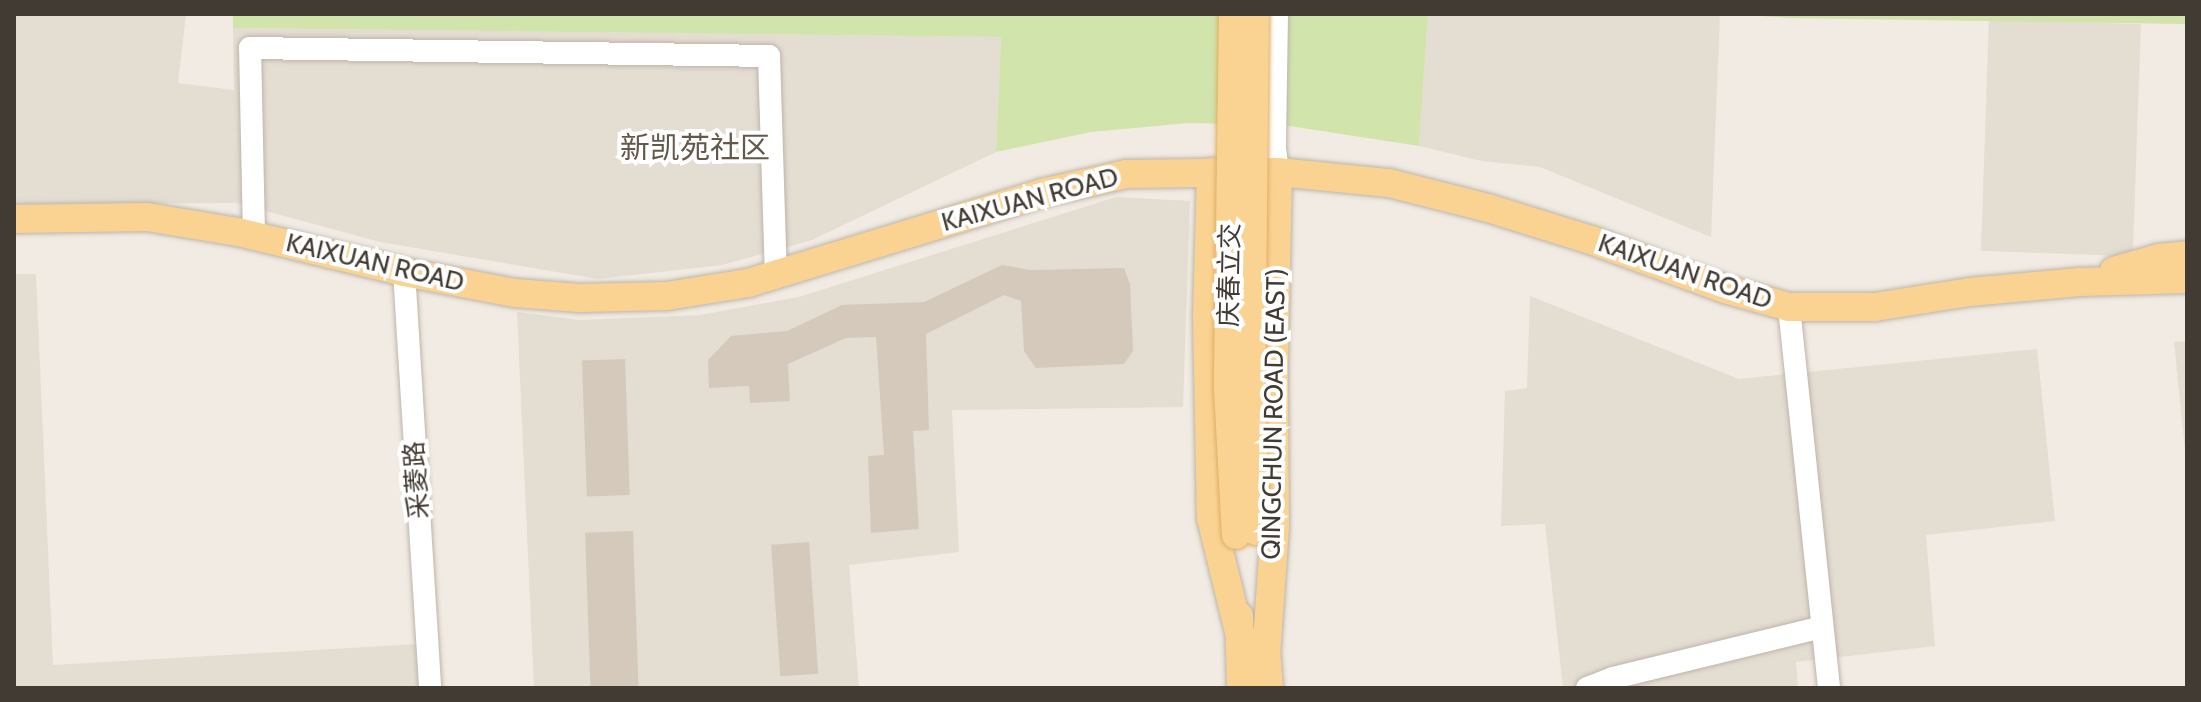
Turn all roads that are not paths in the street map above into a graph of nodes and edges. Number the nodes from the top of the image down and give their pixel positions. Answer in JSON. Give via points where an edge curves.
{"nodes":[{"id":1,"x":1219,"y":14,"type":"edge"},
{"id":2,"x":1233,"y":14,"type":"edge"},
{"id":3,"x":1255,"y":14,"type":"edge"},
{"id":4,"x":1277,"y":14,"type":"edge"},
{"id":5,"x":1211,"y":172,"type":"junction"},
{"id":6,"x":1278,"y":172,"type":"junction"},
{"id":7,"x":14,"y":219,"type":"edge"},
{"id":8,"x":254,"y":236,"type":"junction"},
{"id":9,"x":2187,"y":255,"type":"edge"},
{"id":10,"x":404,"y":272,"type":"junction"},
{"id":11,"x":776,"y":275,"type":"junction"},
{"id":12,"x":2187,"y":279,"type":"edge"},
{"id":13,"x":2080,"y":282,"type":"junction"},
{"id":14,"x":1789,"y":307,"type":"junction"},
{"id":15,"x":1246,"y":533,"type":"junction"},
{"id":16,"x":1822,"y":627,"type":"junction"},
{"id":17,"x":1239,"y":632,"type":"junction"},
{"id":18,"x":1266,"y":656,"type":"junction"},
{"id":19,"x":430,"y":688,"type":"edge"},
{"id":20,"x":1241,"y":688,"type":"edge"},
{"id":21,"x":1269,"y":688,"type":"edge"},
{"id":22,"x":1587,"y":688,"type":"edge"},
{"id":23,"x":1829,"y":688,"type":"edge"}],
"edges":[{"from":1,"to":5,"type":"street","via":[[1219,152]]},
{"from":2,"to":15,"type":"main road","name":"庆春立交","bridge":true,"via":[[1228,389]]},
{"from":3,"to":15,"type":"main road","name":"庆春立交","bridge":true},
{"from":4,"to":6,"type":"street"},
{"from":5,"to":6,"type":"main road","name":"KAIXUAN ROAD"},
{"from":5,"to":11,"type":"main road","name":"KAIXUAN ROAD","via":[[1126,174],[1042,193]]},
{"from":5,"to":17,"type":"main road","name":"QINGCHUN ROAD (EAST)","via":[[1211,518]]},
{"from":6,"to":14,"type":"main road","name":"KAIXUAN ROAD","via":[[1389,183],[1488,208]]},
{"from":6,"to":18,"type":"main road","name":"QINGCHUN ROAD (EAST)","via":[[1275,526]]},
{"from":7,"to":8,"type":"main road","name":"KAIXUAN ROAD","via":[[147,217]]},
{"from":8,"to":10,"type":"main road","name":"KAIXUAN ROAD"},
{"from":8,"to":11,"type":"street","via":[[250,48],[769,56]]},
{"from":9,"to":13,"type":"main road"},
{"from":10,"to":11,"type":"main road","name":"KAIXUAN ROAD","via":[[515,293],[580,298],[667,296]]},
{"from":10,"to":19,"type":"street","name":"采菱路"},
{"from":12,"to":13,"type":"main road","name":"KAIXUAN ROAD"},
{"from":13,"to":14,"type":"main road","name":"KAIXUAN ROAD","via":[[1875,307]]},
{"from":14,"to":16,"type":"street"},
{"from":15,"to":17,"type":"main road","name":"QINGCHUN ROAD (EAST)"},
{"from":15,"to":18,"type":"main road","name":"QINGCHUN ROAD (EAST)"},
{"from":16,"to":22,"type":"street"},
{"from":16,"to":23,"type":"street"},
{"from":17,"to":20,"type":"main road","name":"QINGCHUN ROAD (EAST)"},
{"from":18,"to":21,"type":"main road","name":"QINGCHUN ROAD (EAST)"}]}
